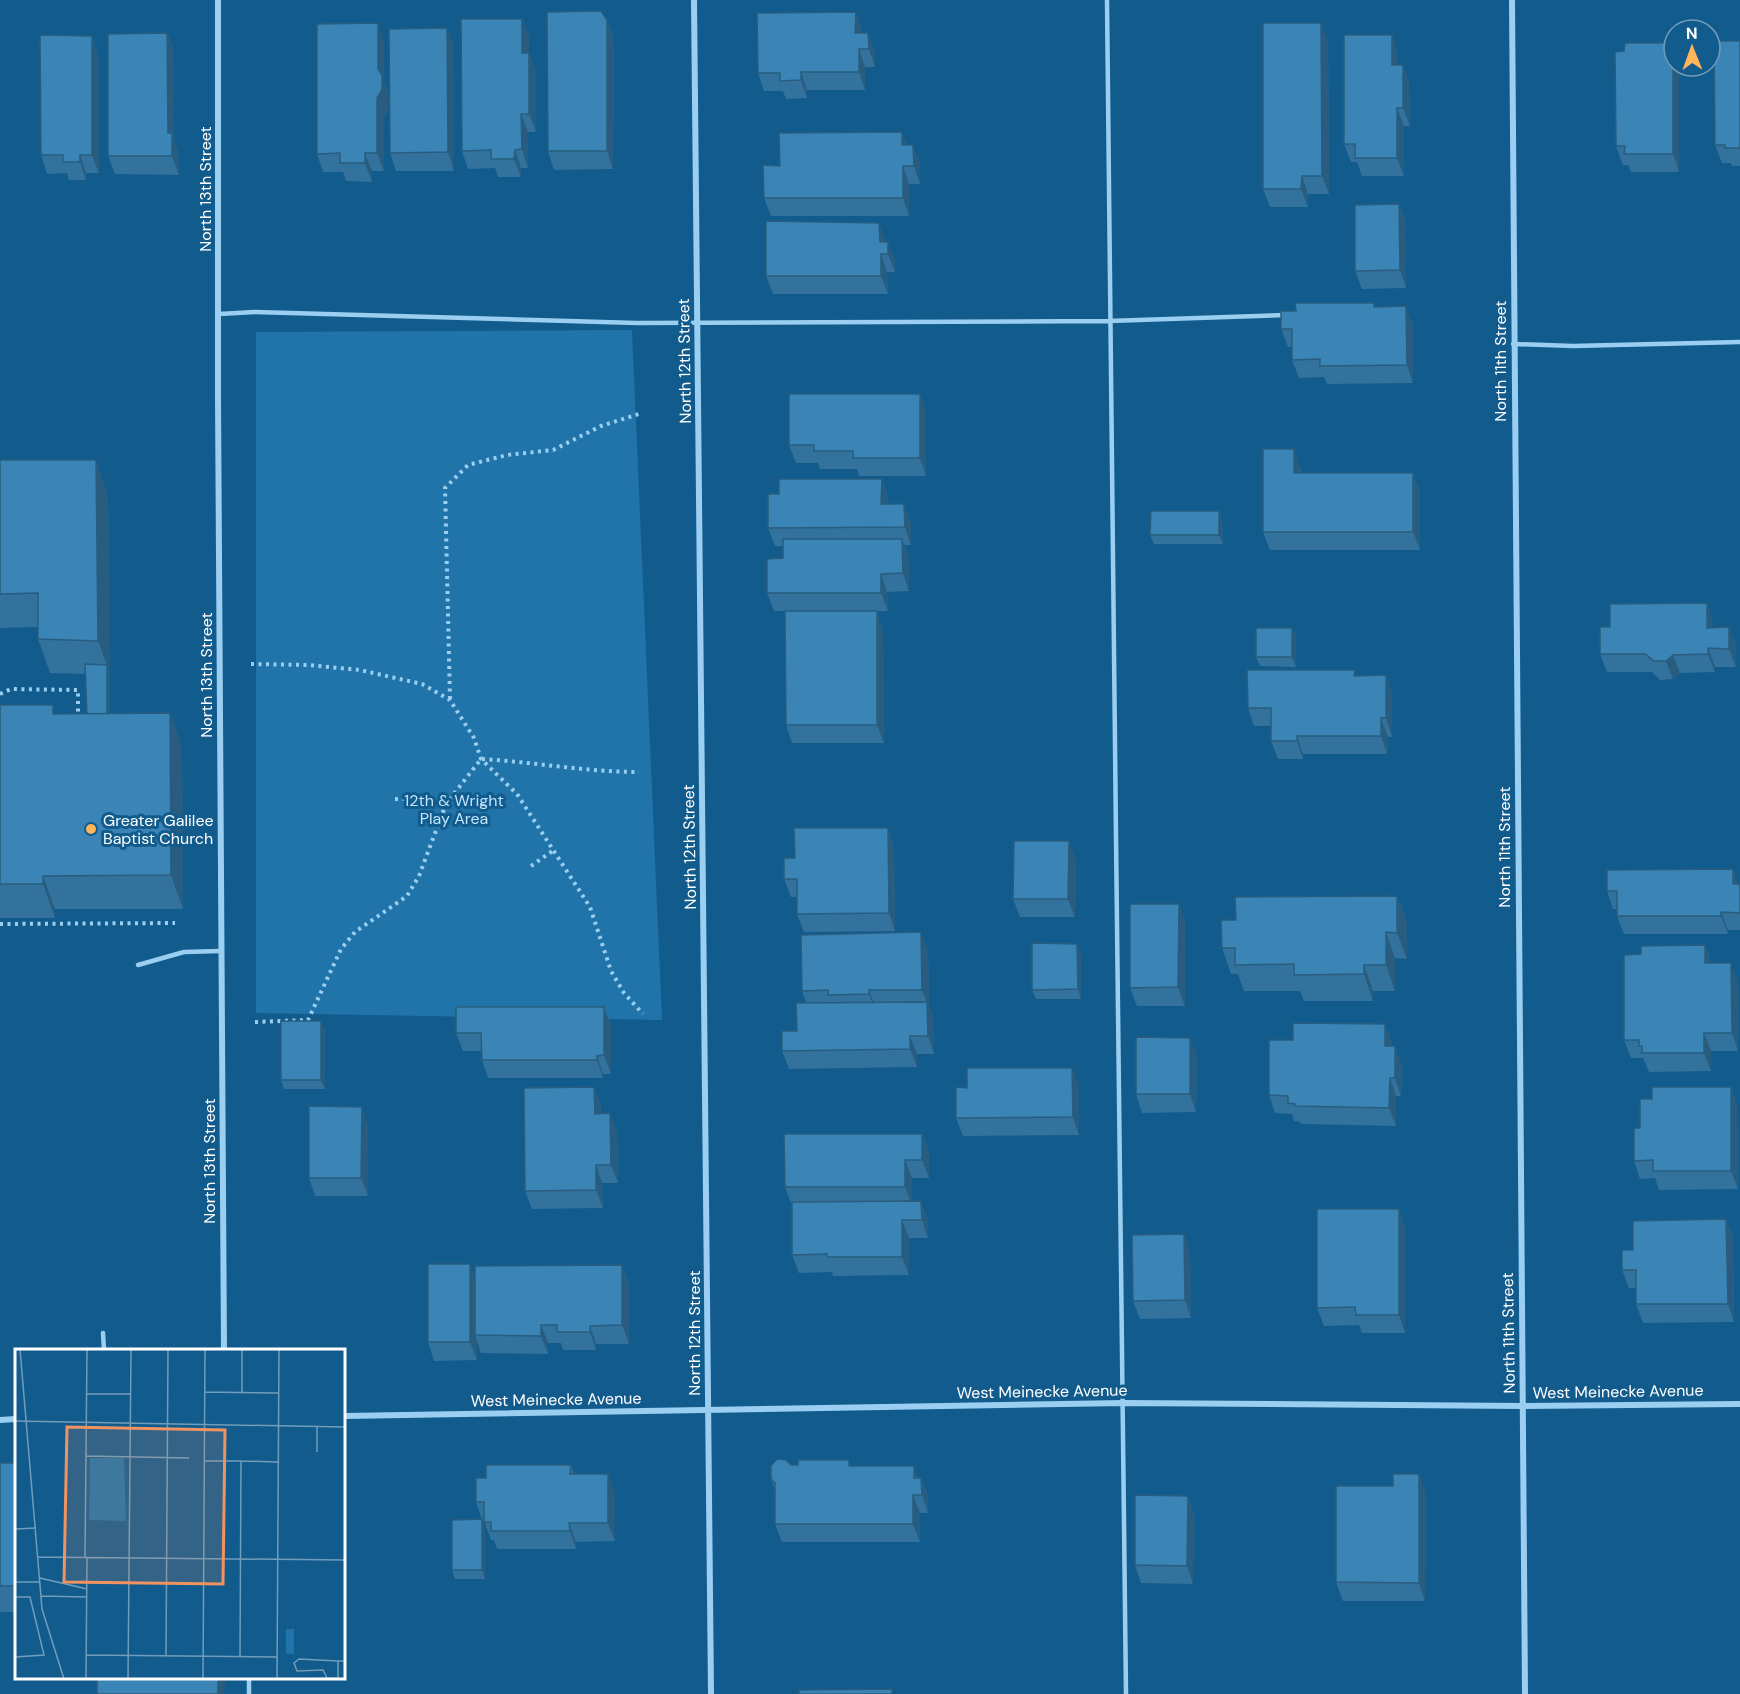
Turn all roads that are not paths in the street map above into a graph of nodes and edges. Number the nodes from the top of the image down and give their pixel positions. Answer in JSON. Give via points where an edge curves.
{"nodes":[{"id":1,"x":218,"y":0,"type":"edge"},
{"id":2,"x":694,"y":0,"type":"edge"},
{"id":3,"x":1107,"y":0,"type":"edge"},
{"id":4,"x":1512,"y":0,"type":"edge"},
{"id":5,"x":219,"y":314,"type":"junction"},
{"id":6,"x":1288,"y":315,"type":"edge"},
{"id":7,"x":698,"y":321,"type":"junction"},
{"id":8,"x":1109,"y":321,"type":"junction"},
{"id":9,"x":1740,"y":342,"type":"edge"},
{"id":10,"x":1513,"y":344,"type":"junction"},
{"id":11,"x":221,"y":951,"type":"junction"},
{"id":12,"x":138,"y":965,"type":"dead end"},
{"id":13,"x":103,"y":1333,"type":"dead end"},
{"id":14,"x":104,"y":1349,"type":"edge"},
{"id":15,"x":224,"y":1349,"type":"edge"},
{"id":16,"x":1124,"y":1403,"type":"junction"},
{"id":17,"x":1740,"y":1404,"type":"edge"},
{"id":18,"x":1523,"y":1406,"type":"junction"},
{"id":19,"x":708,"y":1410,"type":"junction"},
{"id":20,"x":345,"y":1416,"type":"edge"},
{"id":21,"x":15,"y":1419,"type":"edge"},
{"id":22,"x":0,"y":1420,"type":"edge"},
{"id":23,"x":711,"y":1694,"type":"edge"},
{"id":24,"x":1126,"y":1694,"type":"edge"},
{"id":25,"x":1525,"y":1694,"type":"edge"}],
"edges":[{"from":1,"to":5,"type":"street","name":"North 13th Street"},
{"from":2,"to":7,"type":"street","name":"North 12th Street"},
{"from":3,"to":8,"type":"lane"},
{"from":4,"to":10,"type":"street","name":"North 11th Street"},
{"from":5,"to":7,"type":"lane"},
{"from":5,"to":11,"type":"street","name":"North 13th Street"},
{"from":6,"to":8,"type":"lane"},
{"from":7,"to":8,"type":"lane"},
{"from":7,"to":19,"type":"street","name":"North 12th Street"},
{"from":8,"to":16,"type":"lane"},
{"from":9,"to":10,"type":"lane"},
{"from":10,"to":18,"type":"street","name":"North 11th Street"},
{"from":11,"to":12,"type":"lane","via":[[184,952]]},
{"from":11,"to":15,"type":"street","name":"North 13th Street"},
{"from":13,"to":14,"type":"lane"},
{"from":16,"to":18,"type":"street","name":"West Meinecke Avenue"},
{"from":16,"to":19,"type":"street","name":"West Meinecke Avenue"},
{"from":16,"to":24,"type":"lane"},
{"from":17,"to":18,"type":"street","name":"West Meinecke Avenue"},
{"from":18,"to":25,"type":"street","name":"North 11th Street"},
{"from":19,"to":20,"type":"street","name":"West Meinecke Avenue"},
{"from":19,"to":23,"type":"street","name":"North 12th Street"},
{"from":21,"to":22,"type":"street"}]}
